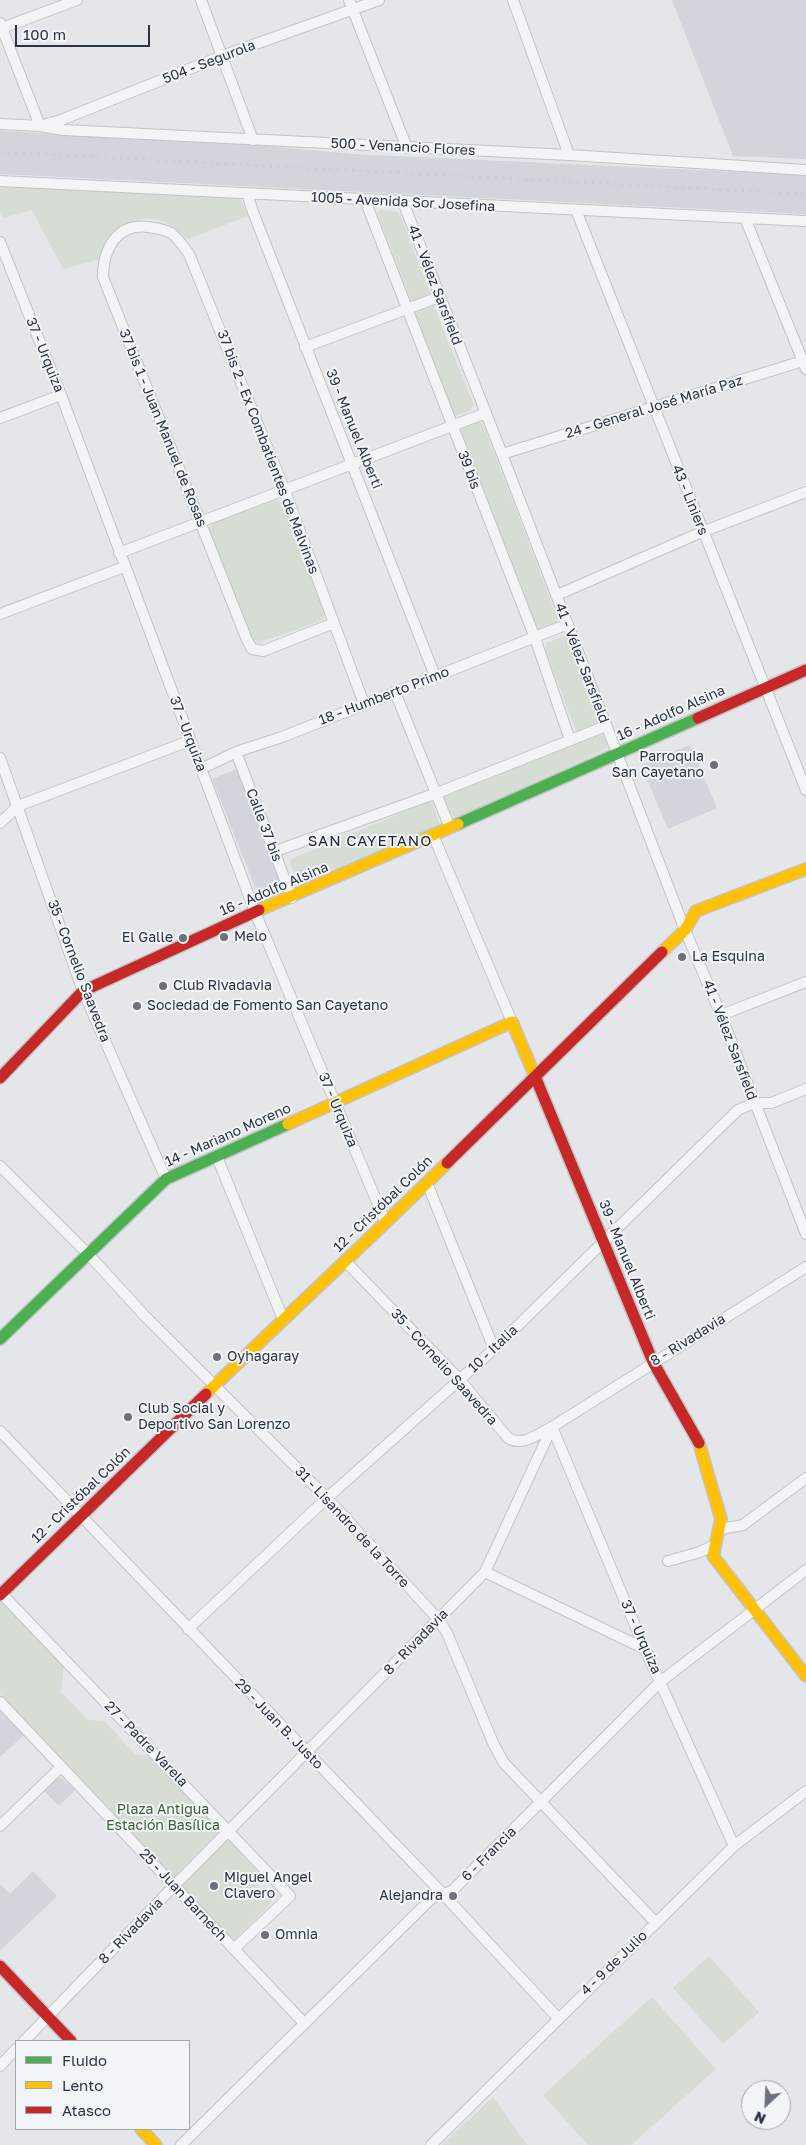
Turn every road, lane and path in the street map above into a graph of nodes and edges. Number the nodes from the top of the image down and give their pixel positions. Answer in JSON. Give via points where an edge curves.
{"nodes":[{"id":1,"x":77,"y":0,"type":"edge"},
{"id":2,"x":201,"y":0,"type":"edge"},
{"id":3,"x":379,"y":0,"type":"edge"},
{"id":4,"x":513,"y":0,"type":"edge"},
{"id":5,"x":351,"y":5,"type":"edge"},
{"id":6,"x":1,"y":25,"type":"edge"},
{"id":7,"x":222,"y":56,"type":"junction"},
{"id":8,"x":0,"y":124,"type":"edge"},
{"id":9,"x":40,"y":126,"type":"junction"},
{"id":10,"x":253,"y":140,"type":"junction"},
{"id":11,"x":407,"y":148,"type":"junction"},
{"id":12,"x":569,"y":155,"type":"junction"},
{"id":13,"x":806,"y":170,"type":"edge"},
{"id":14,"x":0,"y":181,"type":"edge"},
{"id":15,"x":248,"y":193,"type":"junction"},
{"id":16,"x":365,"y":200,"type":"junction"},
{"id":17,"x":403,"y":202,"type":"junction"},
{"id":18,"x":576,"y":210,"type":"junction"},
{"id":19,"x":745,"y":218,"type":"junction"},
{"id":20,"x":806,"y":221,"type":"edge"},
{"id":21,"x":144,"y":226,"type":"joint"},
{"id":22,"x":0,"y":242,"type":"edge"},
{"id":23,"x":439,"y":297,"type":"junction"},
{"id":24,"x":406,"y":308,"type":"junction"},
{"id":25,"x":305,"y":347,"type":"junction"},
{"id":26,"x":805,"y":363,"type":"edge"},
{"id":27,"x":61,"y":395,"type":"junction"},
{"id":28,"x":653,"y":408,"type":"junction"},
{"id":29,"x":486,"y":413,"type":"junction"},
{"id":30,"x":0,"y":418,"type":"edge"},
{"id":31,"x":452,"y":425,"type":"junction"},
{"id":32,"x":502,"y":454,"type":"junction"},
{"id":33,"x":352,"y":464,"type":"junction"},
{"id":34,"x":285,"y":491,"type":"junction"},
{"id":35,"x":806,"y":492,"type":"edge"},
{"id":36,"x":201,"y":523,"type":"junction"},
{"id":37,"x":702,"y":532,"type":"junction"},
{"id":38,"x":119,"y":553,"type":"junction"},
{"id":39,"x":124,"y":567,"type":"junction"},
{"id":40,"x":557,"y":595,"type":"junction"},
{"id":41,"x":0,"y":614,"type":"edge"},
{"id":42,"x":334,"y":624,"type":"junction"},
{"id":43,"x":568,"y":624,"type":"junction"},
{"id":44,"x":535,"y":638,"type":"junction"},
{"id":45,"x":806,"y":670,"type":"edge"},
{"id":46,"x":435,"y":676,"type":"junction"},
{"id":47,"x":765,"y":688,"type":"junction"},
{"id":48,"x":395,"y":692,"type":"junction"},
{"id":49,"x":364,"y":704,"type":"junction"},
{"id":50,"x":606,"y":726,"type":"junction"},
{"id":51,"x":570,"y":740,"type":"junction"},
{"id":52,"x":189,"y":741,"type":"junction"},
{"id":53,"x":236,"y":752,"type":"junction"},
{"id":54,"x":617,"y":753,"type":"junction"},
{"id":55,"x":0,"y":758,"type":"edge"},
{"id":56,"x":201,"y":769,"type":"junction"},
{"id":57,"x":806,"y":790,"type":"edge"},
{"id":58,"x":437,"y":794,"type":"junction"},
{"id":59,"x":18,"y":806,"type":"junction"},
{"id":60,"x":0,"y":823,"type":"edge"},
{"id":61,"x":450,"y":828,"type":"junction"},
{"id":62,"x":433,"y":835,"type":"junction"},
{"id":63,"x":274,"y":852,"type":"junction"},
{"id":64,"x":806,"y":869,"type":"edge"},
{"id":65,"x":292,"y":898,"type":"junction"},
{"id":66,"x":256,"y":912,"type":"junction"},
{"id":67,"x":685,"y":930,"type":"junction"},
{"id":68,"x":806,"y":982,"type":"edge"},
{"id":69,"x":84,"y":991,"type":"junction"},
{"id":70,"x":721,"y":1015,"type":"junction"},
{"id":71,"x":512,"y":1022,"type":"junction"},
{"id":72,"x":0,"y":1078,"type":"edge"},
{"id":73,"x":534,"y":1078,"type":"junction"},
{"id":74,"x":806,"y":1089,"type":"edge"},
{"id":75,"x":754,"y":1103,"type":"junction"},
{"id":76,"x":335,"y":1104,"type":"junction"},
{"id":77,"x":217,"y":1157,"type":"junction"},
{"id":78,"x":0,"y":1166,"type":"edge"},
{"id":79,"x":166,"y":1179,"type":"junction"},
{"id":80,"x":427,"y":1183,"type":"junction"},
{"id":81,"x":802,"y":1211,"type":"edge"},
{"id":82,"x":385,"y":1221,"type":"junction"},
{"id":83,"x":806,"y":1234,"type":"edge"},
{"id":84,"x":603,"y":1242,"type":"junction"},
{"id":85,"x":89,"y":1255,"type":"junction"},
{"id":86,"x":346,"y":1262,"type":"junction"},
{"id":87,"x":806,"y":1267,"type":"edge"},
{"id":88,"x":283,"y":1319,"type":"junction"},
{"id":89,"x":0,"y":1339,"type":"edge"},
{"id":90,"x":494,"y":1349,"type":"junction"},
{"id":91,"x":652,"y":1362,"type":"junction"},
{"id":92,"x":460,"y":1380,"type":"junction"},
{"id":93,"x":214,"y":1386,"type":"junction"},
{"id":94,"x":552,"y":1427,"type":"junction"},
{"id":95,"x":0,"y":1431,"type":"edge"},
{"id":96,"x":806,"y":1478,"type":"edge"},
{"id":97,"x":327,"y":1498,"type":"junction"},
{"id":98,"x":81,"y":1515,"type":"junction"},
{"id":99,"x":721,"y":1529,"type":"junction"},
{"id":100,"x":714,"y":1545,"type":"junction"},
{"id":101,"x":668,"y":1560,"type":"dead end"},
{"id":102,"x":806,"y":1570,"type":"edge"},
{"id":103,"x":485,"y":1572,"type":"junction"},
{"id":104,"x":0,"y":1593,"type":"edge"},
{"id":105,"x":754,"y":1608,"type":"junction"},
{"id":106,"x":438,"y":1619,"type":"junction"},
{"id":107,"x":188,"y":1629,"type":"junction"},
{"id":108,"x":645,"y":1649,"type":"junction"},
{"id":109,"x":806,"y":1676,"type":"edge"},
{"id":110,"x":660,"y":1682,"type":"junction"},
{"id":111,"x":0,"y":1702,"type":"edge"},
{"id":112,"x":308,"y":1753,"type":"junction"},
{"id":113,"x":61,"y":1766,"type":"junction"},
{"id":114,"x":806,"y":1792,"type":"edge"},
{"id":115,"x":542,"y":1801,"type":"junction"},
{"id":116,"x":0,"y":1826,"type":"edge"},
{"id":117,"x":230,"y":1832,"type":"junction"},
{"id":118,"x":734,"y":1846,"type":"junction"},
{"id":119,"x":174,"y":1886,"type":"junction"},
{"id":120,"x":442,"y":1893,"type":"junction"},
{"id":121,"x":656,"y":1922,"type":"junction"},
{"id":122,"x":234,"y":1949,"type":"junction"},
{"id":123,"x":0,"y":1966,"type":"edge"},
{"id":124,"x":0,"y":1980,"type":"edge"},
{"id":125,"x":558,"y":2018,"type":"junction"},
{"id":126,"x":44,"y":2020,"type":"junction"},
{"id":127,"x":304,"y":2023,"type":"junction"},
{"id":128,"x":25,"y":2040,"type":"edge"},
{"id":129,"x":57,"y":2040,"type":"edge"},
{"id":130,"x":70,"y":2040,"type":"edge"},
{"id":131,"x":15,"y":2050,"type":"edge"},
{"id":132,"x":0,"y":2066,"type":"edge"},
{"id":133,"x":142,"y":2130,"type":"edge"},
{"id":134,"x":155,"y":2130,"type":"edge"},
{"id":135,"x":156,"y":2145,"type":"edge"},
{"id":136,"x":170,"y":2145,"type":"edge"},
{"id":137,"x":181,"y":2145,"type":"edge"},
{"id":138,"x":431,"y":2145,"type":"edge"}],
"edges":[{"from":1,"to":6,"type":"street"},
{"from":2,"to":7,"type":"street"},
{"from":3,"to":5,"type":"street","name":"504 - Segurola"},
{"from":4,"to":12,"type":"street"},
{"from":5,"to":7,"type":"street","name":"504 - Segurola"},
{"from":5,"to":11,"type":"street"},
{"from":6,"to":9,"type":"street"},
{"from":7,"to":9,"type":"street","name":"504 - Segurola"},
{"from":7,"to":10,"type":"street"},
{"from":8,"to":9,"type":"street","name":"500 - Venancio Flores"},
{"from":9,"to":10,"type":"street","name":"500 - Venancio Flores"},
{"from":10,"to":11,"type":"street","name":"500 - Venancio Flores"},
{"from":11,"to":12,"type":"street","name":"500 - Venancio Flores"},
{"from":12,"to":13,"type":"street","name":"500 - Venancio Flores"},
{"from":14,"to":15,"type":"street","name":"1005 - Avenida Sor Josefina"},
{"from":15,"to":16,"type":"street","name":"1005 - Avenida Sor Josefina"},
{"from":15,"to":25,"type":"street","name":"39 - Manuel Alberti"},
{"from":16,"to":17,"type":"street","name":"1005 - Avenida Sor Josefina"},
{"from":16,"to":24,"type":"street","name":"39 bis"},
{"from":17,"to":18,"type":"street","name":"1005 - Avenida Sor Josefina"},
{"from":17,"to":23,"type":"street","name":"41 - Vélez Sarsfield"},
{"from":18,"to":19,"type":"street","name":"1005 - Avenida Sor Josefina"},
{"from":18,"to":28,"type":"street","name":"43 - Liniers"},
{"from":19,"to":20,"type":"street","name":"1005 - Avenida Sor Josefina"},
{"from":19,"to":26,"type":"street"},
{"from":21,"to":34,"type":"street","name":"37 bis 2 - Ex Combatientes de Malvinas","via":[[171,233],[189,254]]},
{"from":21,"to":36,"type":"street","name":"37 bis 1 - Juan Manuel de Rosas","via":[[127,227],[118,235],[107,251],[103,277]]},
{"from":22,"to":27,"type":"street","name":"37 - Urquiza"},
{"from":23,"to":24,"type":"street"},
{"from":23,"to":29,"type":"street","name":"41 - Vélez Sarsfield"},
{"from":24,"to":25,"type":"street"},
{"from":24,"to":31,"type":"street","name":"39 bis"},
{"from":25,"to":33,"type":"street","name":"39 - Manuel Alberti"},
{"from":26,"to":28,"type":"street","name":"24 - General José María Paz"},
{"from":27,"to":30,"type":"street"},
{"from":27,"to":38,"type":"street","name":"37 - Urquiza"},
{"from":28,"to":32,"type":"street","name":"24 - General José María Paz"},
{"from":28,"to":37,"type":"street","name":"43 - Liniers"},
{"from":29,"to":31,"type":"street"},
{"from":29,"to":32,"type":"street","name":"41 - Vélez Sarsfield"},
{"from":31,"to":33,"type":"street"},
{"from":31,"to":44,"type":"street","name":"39 bis"},
{"from":32,"to":40,"type":"street","name":"41 - Vélez Sarsfield"},
{"from":33,"to":34,"type":"street"},
{"from":33,"to":46,"type":"street","name":"39 - Manuel Alberti"},
{"from":34,"to":36,"type":"street"},
{"from":34,"to":42,"type":"street","name":"37 bis 2 - Ex Combatientes de Malvinas"},
{"from":35,"to":37,"type":"street"},
{"from":36,"to":38,"type":"street"},
{"from":36,"to":42,"type":"street","name":"37 bis 1 - Juan Manuel de Rosas","via":[[252,649],[263,650]]},
{"from":37,"to":40,"type":"street"},
{"from":37,"to":47,"type":"street","name":"43 - Liniers"},
{"from":38,"to":39,"type":"street","name":"37 - Urquiza"},
{"from":39,"to":41,"type":"street"},
{"from":39,"to":52,"type":"street","name":"37 - Urquiza"},
{"from":40,"to":43,"type":"street","name":"41 - Vélez Sarsfield"},
{"from":42,"to":49,"type":"street","name":"37 bis 2 - Ex Combatientes de Malvinas"},
{"from":43,"to":44,"type":"street","name":"18 - Humberto Primo"},
{"from":43,"to":50,"type":"street","name":"41 - Vélez Sarsfield"},
{"from":44,"to":46,"type":"street","name":"18 - Humberto Primo"},
{"from":44,"to":51,"type":"street","name":"39 bis"},
{"from":45,"to":47,"type":"street","name":"16 - Adolfo Alsina"},
{"from":46,"to":48,"type":"street","name":"18 - Humberto Primo"},
{"from":47,"to":54,"type":"street","name":"16 - Adolfo Alsina"},
{"from":47,"to":57,"type":"street","name":"43 - Liniers"},
{"from":48,"to":49,"type":"street","name":"18 - Humberto Primo"},
{"from":48,"to":58,"type":"street"},
{"from":49,"to":53,"type":"street","name":"18 - Humberto Primo"},
{"from":50,"to":51,"type":"street"},
{"from":50,"to":54,"type":"street","name":"41 - Vélez Sarsfield"},
{"from":51,"to":58,"type":"street"},
{"from":52,"to":56,"type":"street","name":"37 - Urquiza"},
{"from":52,"to":59,"type":"street"},
{"from":53,"to":56,"type":"street","name":"18 - Humberto Primo"},
{"from":53,"to":63,"type":"street","name":"Calle 37 bis"},
{"from":54,"to":61,"type":"street","name":"16 - Adolfo Alsina"},
{"from":54,"to":67,"type":"street","name":"41 - Vélez Sarsfield"},
{"from":55,"to":59,"type":"street","name":"35 - Cornelio Saavedra"},
{"from":56,"to":66,"type":"street","name":"37 - Urquiza"},
{"from":58,"to":61,"type":"street"},
{"from":58,"to":63,"type":"street"},
{"from":59,"to":60,"type":"street"},
{"from":59,"to":69,"type":"street","name":"35 - Cornelio Saavedra"},
{"from":61,"to":62,"type":"street","name":"16 - Adolfo Alsina"},
{"from":62,"to":65,"type":"street","name":"16 - Adolfo Alsina"},
{"from":62,"to":71,"type":"street","name":"39 - Manuel Alberti"},
{"from":63,"to":65,"type":"street","name":"Calle 37 bis"},
{"from":64,"to":67,"type":"street","name":"12 - Cristóbal Colón","via":[[696,911]]},
{"from":65,"to":66,"type":"street","name":"16 - Adolfo Alsina"},
{"from":66,"to":69,"type":"street","name":"16 - Adolfo Alsina"},
{"from":66,"to":76,"type":"street","name":"37 - Urquiza"},
{"from":67,"to":70,"type":"street","name":"41 - Vélez Sarsfield"},
{"from":67,"to":73,"type":"street","name":"12 - Cristóbal Colón"},
{"from":68,"to":70,"type":"street"},
{"from":69,"to":72,"type":"street","name":"16 - Adolfo Alsina"},
{"from":69,"to":79,"type":"street","name":"35 - Cornelio Saavedra"},
{"from":70,"to":75,"type":"street","name":"41 - Vélez Sarsfield"},
{"from":71,"to":73,"type":"street","name":"39 - Manuel Alberti"},
{"from":71,"to":76,"type":"street","name":"14 - Mariano Moreno"},
{"from":73,"to":80,"type":"street","name":"12 - Cristóbal Colón"},
{"from":73,"to":84,"type":"street","name":"39 - Manuel Alberti"},
{"from":74,"to":75,"type":"street","name":"10 - Italia","via":[[771,1102]]},
{"from":75,"to":81,"type":"street","name":"41 - Vélez Sarsfield"},
{"from":75,"to":84,"type":"street","name":"10 - Italia","via":[[738,1110]]},
{"from":76,"to":77,"type":"street","name":"14 - Mariano Moreno"},
{"from":76,"to":82,"type":"street","name":"37 - Urquiza"},
{"from":77,"to":79,"type":"street","name":"14 - Mariano Moreno"},
{"from":77,"to":88,"type":"street"},
{"from":78,"to":85,"type":"street","name":"31 - Lisandro de la Torre"},
{"from":79,"to":85,"type":"street","name":"14 - Mariano Moreno"},
{"from":80,"to":82,"type":"street","name":"12 - Cristóbal Colón"},
{"from":80,"to":90,"type":"street"},
{"from":81,"to":83,"type":"street","name":"41 - Vélez Sarsfield"},
{"from":82,"to":86,"type":"street","name":"12 - Cristóbal Colón"},
{"from":84,"to":90,"type":"street","name":"10 - Italia"},
{"from":84,"to":91,"type":"street","name":"39 - Manuel Alberti"},
{"from":85,"to":89,"type":"street","name":"14 - Mariano Moreno"},
{"from":85,"to":93,"type":"street","name":"31 - Lisandro de la Torre"},
{"from":86,"to":88,"type":"street","name":"12 - Cristóbal Colón"},
{"from":86,"to":92,"type":"street","name":"35 - Cornelio Saavedra"},
{"from":87,"to":91,"type":"street","name":"8 - Rivadavia"},
{"from":88,"to":93,"type":"street","name":"12 - Cristóbal Colón"},
{"from":90,"to":92,"type":"street","name":"10 - Italia"},
{"from":91,"to":94,"type":"street","name":"8 - Rivadavia"},
{"from":91,"to":99,"type":"street","name":"39 - Manuel Alberti","via":[[699,1443]]},
{"from":92,"to":94,"type":"street","name":"35 - Cornelio Saavedra","via":[[508,1438],[515,1442],[522,1442]]},
{"from":92,"to":97,"type":"street","name":"10 - Italia"},
{"from":93,"to":97,"type":"street","name":"31 - Lisandro de la Torre"},
{"from":93,"to":98,"type":"street","name":"12 - Cristóbal Colón"},
{"from":94,"to":103,"type":"street","name":"8 - Rivadavia"},
{"from":94,"to":108,"type":"street","name":"37 - Urquiza"},
{"from":95,"to":98,"type":"street","name":"29 - Juan B. Justo"},
{"from":96,"to":99,"type":"street","via":[[742,1525]]},
{"from":97,"to":106,"type":"street","name":"31 - Lisandro de la Torre"},
{"from":97,"to":107,"type":"street","name":"10 - Italia"},
{"from":98,"to":104,"type":"street","name":"12 - Cristóbal Colón"},
{"from":98,"to":107,"type":"street","name":"29 - Juan B. Justo"},
{"from":99,"to":100,"type":"street"},
{"from":100,"to":101,"type":"street"},
{"from":100,"to":105,"type":"street","via":[[713,1556]]},
{"from":102,"to":105,"type":"street","name":"6 - Francia"},
{"from":103,"to":106,"type":"street","name":"8 - Rivadavia"},
{"from":103,"to":108,"type":"street"},
{"from":104,"to":117,"type":"street","name":"27 - Padre Varela"},
{"from":105,"to":109,"type":"street"},
{"from":105,"to":110,"type":"street","name":"6 - Francia"},
{"from":106,"to":112,"type":"street","name":"8 - Rivadavia"},
{"from":106,"to":115,"type":"street","name":"31 - Lisandro de la Torre","via":[[504,1763]]},
{"from":107,"to":112,"type":"street","name":"29 - Juan B. Justo"},
{"from":108,"to":110,"type":"street","name":"37 - Urquiza"},
{"from":110,"to":115,"type":"street","name":"6 - Francia"},
{"from":110,"to":118,"type":"street","name":"37 - Urquiza"},
{"from":111,"to":113,"type":"street","name":"25 - Juan Barnech"},
{"from":112,"to":117,"type":"street","name":"8 - Rivadavia"},
{"from":112,"to":120,"type":"street","name":"29 - Juan B. Justo"},
{"from":113,"to":116,"type":"street"},
{"from":113,"to":119,"type":"street","name":"25 - Juan Barnech"},
{"from":114,"to":118,"type":"street","name":"4 - 9 de Julio"},
{"from":115,"to":120,"type":"street","name":"6 - Francia","via":[[452,1891]]},
{"from":115,"to":121,"type":"street","name":"31 - Lisandro de la Torre"},
{"from":117,"to":119,"type":"street","name":"8 - Rivadavia"},
{"from":117,"to":122,"type":"street","name":"27 - Padre Varela","via":[[290,1896]]},
{"from":118,"to":121,"type":"street","name":"4 - 9 de Julio"},
{"from":119,"to":122,"type":"street","name":"25 - Juan Barnech"},
{"from":119,"to":126,"type":"street","name":"8 - Rivadavia"},
{"from":120,"to":125,"type":"street","name":"29 - Juan B. Justo"},
{"from":120,"to":127,"type":"street","name":"6 - Francia","via":[[432,1898]]},
{"from":121,"to":125,"type":"street","name":"4 - 9 de Julio"},
{"from":122,"to":127,"type":"street","name":"25 - Juan Barnech"},
{"from":123,"to":126,"type":"street"},
{"from":124,"to":126,"type":"street"},
{"from":125,"to":138,"type":"street","name":"4 - 9 de Julio"},
{"from":126,"to":128,"type":"street","name":"8 - Rivadavia"},
{"from":126,"to":129,"type":"street"},
{"from":126,"to":130,"type":"street"},
{"from":127,"to":137,"type":"street","name":"6 - Francia"},
{"from":131,"to":132,"type":"street"},
{"from":133,"to":135,"type":"street"},
{"from":134,"to":136,"type":"street"}]}
